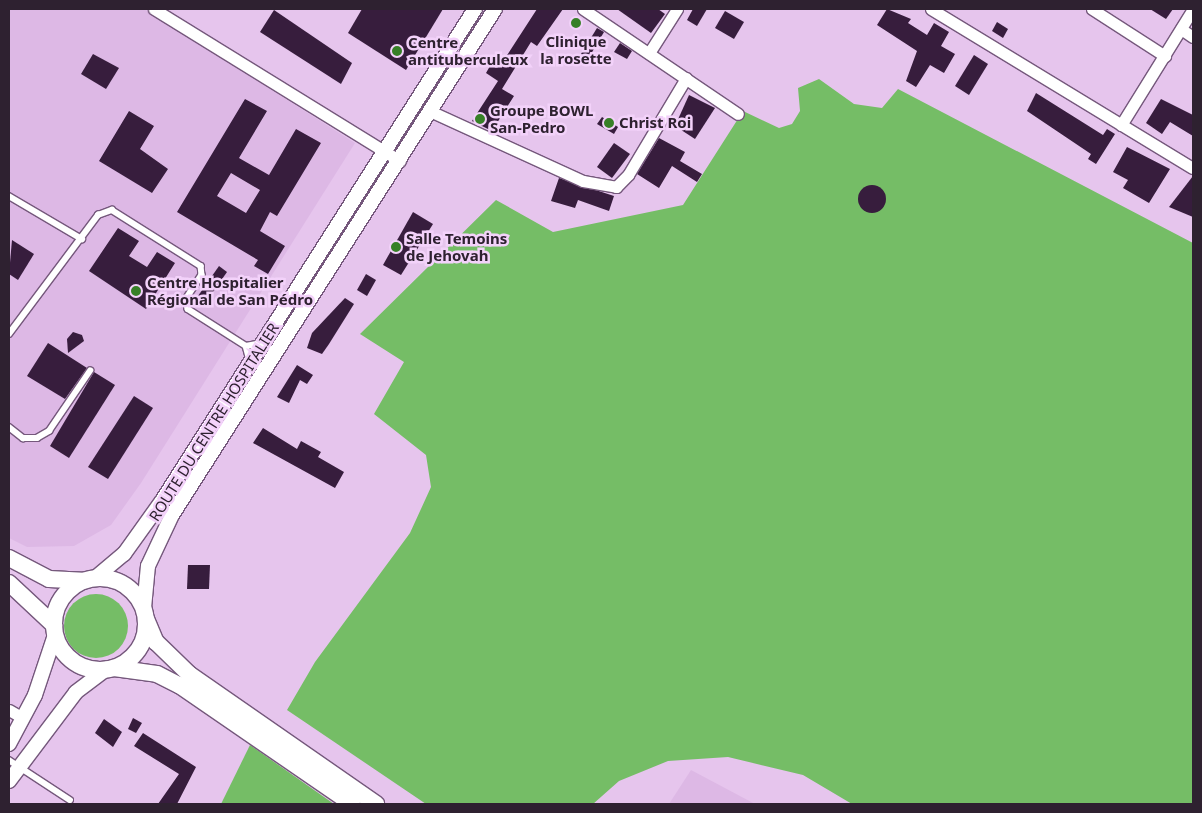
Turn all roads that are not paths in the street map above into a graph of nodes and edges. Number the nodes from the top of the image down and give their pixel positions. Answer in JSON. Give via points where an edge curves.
{"nodes":[{"id":1,"x":154,"y":9,"type":"edge"},
{"id":2,"x":475,"y":9,"type":"edge"},
{"id":3,"x":495,"y":9,"type":"edge"},
{"id":4,"x":583,"y":9,"type":"edge"},
{"id":5,"x":677,"y":9,"type":"edge"},
{"id":6,"x":931,"y":9,"type":"edge"},
{"id":7,"x":1092,"y":9,"type":"edge"},
{"id":8,"x":1193,"y":9,"type":"edge"},
{"id":9,"x":1180,"y":29,"type":"junction"},
{"id":10,"x":1193,"y":37,"type":"edge"},
{"id":11,"x":649,"y":53,"type":"junction"},
{"id":12,"x":1165,"y":56,"type":"junction"},
{"id":13,"x":686,"y":78,"type":"junction"},
{"id":14,"x":432,"y":112,"type":"junction"},
{"id":15,"x":738,"y":114,"type":"dead end"},
{"id":16,"x":1121,"y":125,"type":"junction"},
{"id":17,"x":385,"y":152,"type":"junction"},
{"id":18,"x":400,"y":160,"type":"junction"},
{"id":19,"x":1193,"y":168,"type":"edge"},
{"id":20,"x":9,"y":196,"type":"edge"},
{"id":21,"x":82,"y":239,"type":"junction"},
{"id":22,"x":9,"y":334,"type":"edge"},
{"id":23,"x":262,"y":343,"type":"junction"},
{"id":24,"x":246,"y":346,"type":"junction"},
{"id":25,"x":278,"y":352,"type":"junction"},
{"id":26,"x":250,"y":361,"type":"junction"},
{"id":27,"x":90,"y":371,"type":"dead end"},
{"id":28,"x":266,"y":371,"type":"junction"},
{"id":29,"x":9,"y":427,"type":"edge"},
{"id":30,"x":9,"y":558,"type":"edge"},
{"id":31,"x":89,"y":580,"type":"junction"},
{"id":32,"x":9,"y":582,"type":"edge"},
{"id":33,"x":145,"y":614,"type":"junction"},
{"id":34,"x":54,"y":630,"type":"junction"},
{"id":35,"x":111,"y":668,"type":"junction"},
{"id":36,"x":9,"y":710,"type":"edge"},
{"id":37,"x":23,"y":718,"type":"junction"},
{"id":38,"x":9,"y":744,"type":"edge"},
{"id":39,"x":13,"y":763,"type":"edge"},
{"id":40,"x":9,"y":781,"type":"edge"},
{"id":41,"x":70,"y":800,"type":"dead end"},
{"id":42,"x":352,"y":804,"type":"edge"},
{"id":43,"x":376,"y":804,"type":"edge"}],
"edges":[{"from":1,"to":17,"type":"street"},
{"from":2,"to":17,"type":"street","name":"ROUTE DU CENTRE HOSPITALIER"},
{"from":3,"to":14,"type":"street","name":"ROUTE DU CENTRE HOSPITALIER"},
{"from":4,"to":11,"type":"street"},
{"from":5,"to":11,"type":"street"},
{"from":6,"to":16,"type":"street"},
{"from":7,"to":12,"type":"street"},
{"from":8,"to":9,"type":"street"},
{"from":9,"to":10,"type":"street"},
{"from":9,"to":12,"type":"street"},
{"from":11,"to":13,"type":"street"},
{"from":12,"to":16,"type":"street"},
{"from":13,"to":14,"type":"street","via":[[628,175],[616,186],[583,181]]},
{"from":13,"to":15,"type":"street"},
{"from":14,"to":18,"type":"street","name":"ROUTE DU CENTRE HOSPITALIER"},
{"from":16,"to":19,"type":"street"},
{"from":17,"to":18,"type":"street"},
{"from":17,"to":23,"type":"street","name":"ROUTE DU CENTRE HOSPITALIER"},
{"from":18,"to":25,"type":"street","name":"ROUTE DU CENTRE HOSPITALIER"},
{"from":20,"to":21,"type":"lane"},
{"from":21,"to":22,"type":"lane"},
{"from":21,"to":24,"type":"lane","via":[[98,215],[112,210],[201,266],[202,275],[185,306]]},
{"from":23,"to":24,"type":"lane"},
{"from":23,"to":25,"type":"lane"},
{"from":23,"to":26,"type":"street","name":"ROUTE DU CENTRE HOSPITALIER"},
{"from":24,"to":26,"type":"lane"},
{"from":25,"to":28,"type":"street","name":"ROUTE DU CENTRE HOSPITALIER"},
{"from":26,"to":28,"type":"lane"},
{"from":26,"to":31,"type":"street","name":"ROUTE DU CENTRE HOSPITALIER","via":[[132,544]]},
{"from":27,"to":29,"type":"lane","via":[[49,432],[37,438],[23,438]]},
{"from":28,"to":33,"type":"street","name":"ROUTE DU CENTRE HOSPITALIER","via":[[157,544],[148,566]]},
{"from":30,"to":31,"type":"main road","via":[[49,579]]},
{"from":31,"to":33,"type":"main road","via":[[127,587]]},
{"from":31,"to":34,"type":"main road","via":[[60,602]]},
{"from":32,"to":34,"type":"main road"},
{"from":33,"to":35,"type":"main road","via":[[141,645]]},
{"from":33,"to":43,"type":"main road","via":[[156,642],[189,674]]},
{"from":34,"to":35,"type":"main road","via":[[75,662]]},
{"from":34,"to":37,"type":"street"},
{"from":35,"to":39,"type":"street","via":[[76,692]]},
{"from":35,"to":42,"type":"main road","via":[[145,671],[174,682]]},
{"from":36,"to":37,"type":"street"},
{"from":37,"to":38,"type":"street"},
{"from":39,"to":40,"type":"street"},
{"from":39,"to":41,"type":"lane"}]}
